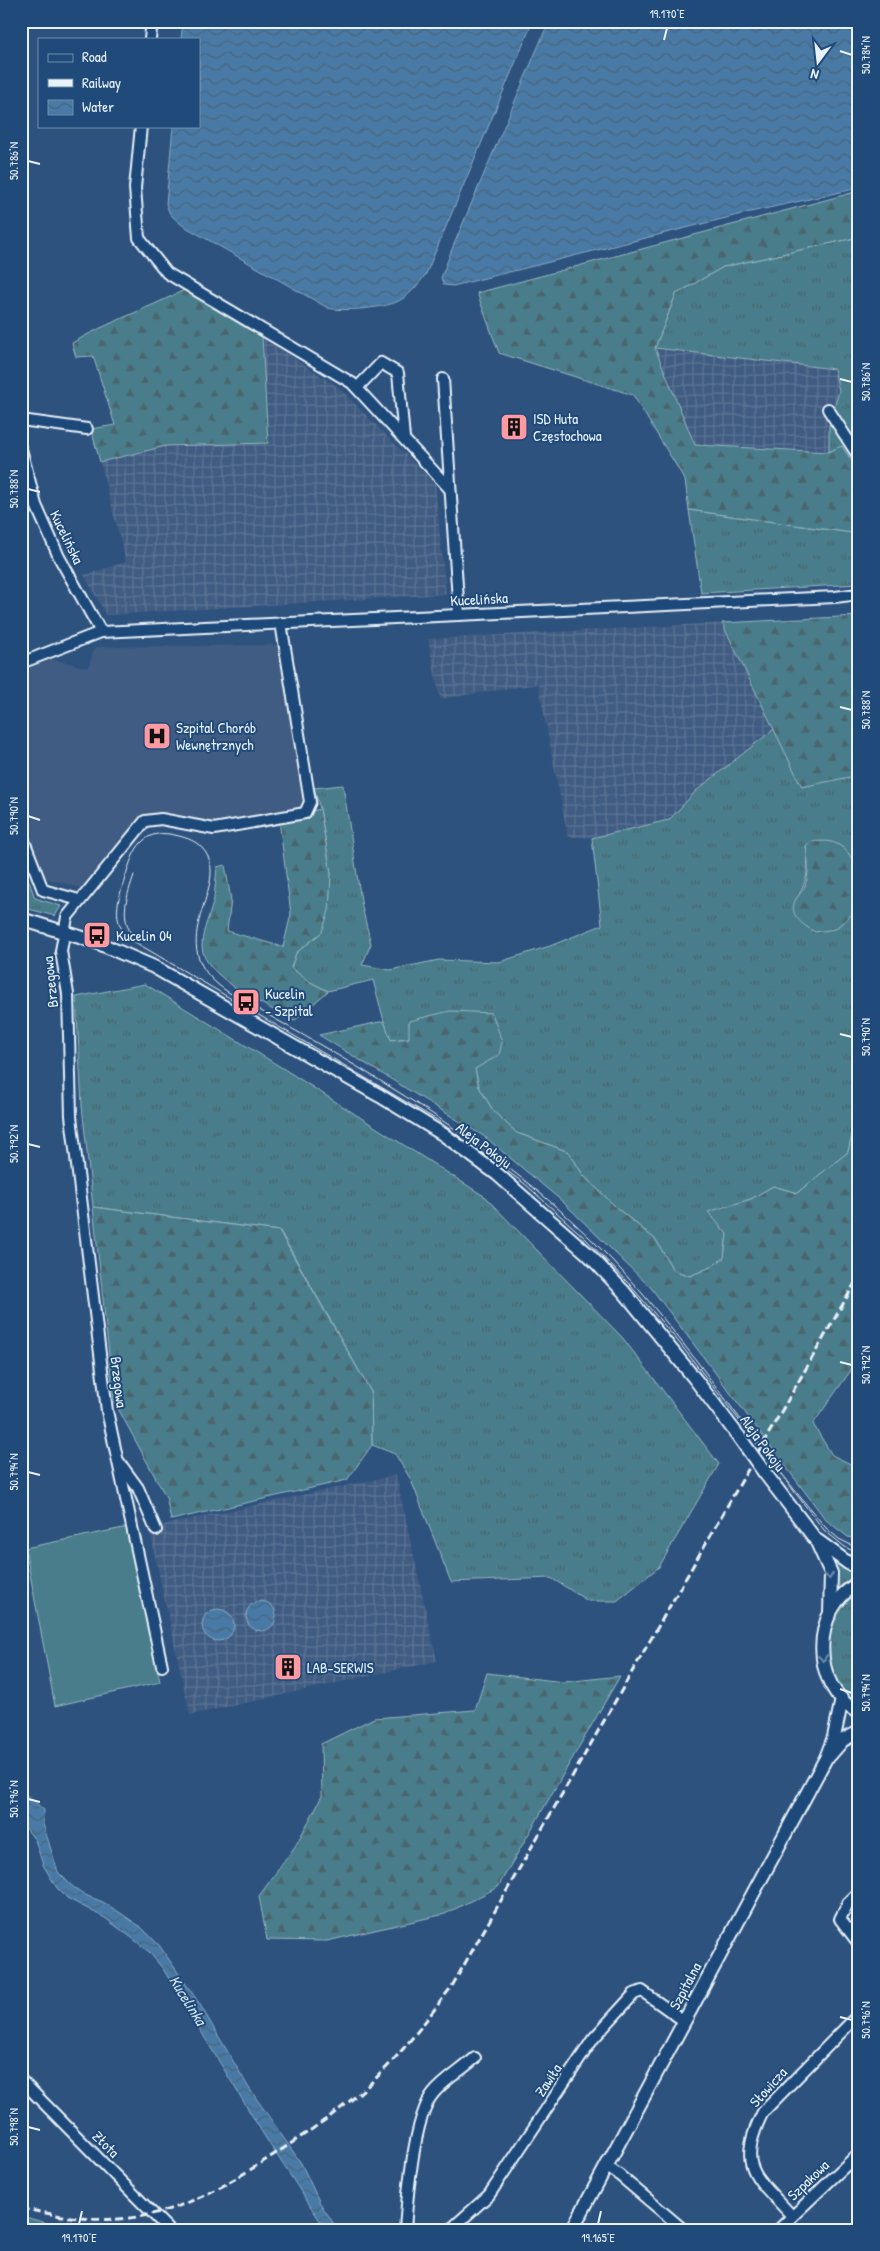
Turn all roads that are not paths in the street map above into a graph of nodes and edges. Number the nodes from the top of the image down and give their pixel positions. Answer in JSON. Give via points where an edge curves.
{"nodes":[{"id":1,"x":152,"y":21,"type":"edge"},
{"id":2,"x":150,"y":38,"type":"edge"},
{"id":3,"x":141,"y":128,"type":"edge"},
{"id":4,"x":443,"y":380,"type":"dead end"},
{"id":5,"x":357,"y":388,"type":"junction"},
{"id":6,"x":828,"y":409,"type":"dead end"},
{"id":7,"x":21,"y":420,"type":"edge"},
{"id":8,"x":87,"y":429,"type":"dead end"},
{"id":9,"x":404,"y":438,"type":"junction"},
{"id":10,"x":21,"y":449,"type":"edge"},
{"id":11,"x":859,"y":457,"type":"edge"},
{"id":12,"x":449,"y":488,"type":"junction"},
{"id":13,"x":858,"y":591,"type":"edge"},
{"id":14,"x":459,"y":615,"type":"junction"},
{"id":15,"x":281,"y":623,"type":"junction"},
{"id":16,"x":101,"y":632,"type":"junction"},
{"id":17,"x":21,"y":663,"type":"edge"},
{"id":18,"x":21,"y":833,"type":"edge"},
{"id":19,"x":79,"y":900,"type":"junction"},
{"id":20,"x":21,"y":919,"type":"edge"},
{"id":21,"x":65,"y":931,"type":"junction"},
{"id":22,"x":118,"y":1461,"type":"junction"},
{"id":23,"x":156,"y":1530,"type":"dead end"},
{"id":24,"x":816,"y":1540,"type":"junction"},
{"id":25,"x":859,"y":1567,"type":"edge"},
{"id":26,"x":859,"y":1583,"type":"edge"},
{"id":27,"x":830,"y":1614,"type":"junction"},
{"id":28,"x":162,"y":1666,"type":"dead end"},
{"id":29,"x":842,"y":1699,"type":"junction"},
{"id":30,"x":859,"y":1713,"type":"edge"},
{"id":31,"x":859,"y":1732,"type":"edge"},
{"id":32,"x":826,"y":1758,"type":"junction"},
{"id":33,"x":859,"y":1892,"type":"edge"},
{"id":34,"x":859,"y":1944,"type":"edge"},
{"id":35,"x":859,"y":2014,"type":"edge"},
{"id":36,"x":684,"y":2021,"type":"junction"},
{"id":37,"x":475,"y":2058,"type":"dead end"},
{"id":38,"x":21,"y":2080,"type":"edge"},
{"id":39,"x":859,"y":2153,"type":"edge"},
{"id":40,"x":607,"y":2167,"type":"junction"},
{"id":41,"x":792,"y":2216,"type":"junction"},
{"id":42,"x":169,"y":2230,"type":"edge"},
{"id":43,"x":405,"y":2230,"type":"edge"},
{"id":44,"x":450,"y":2230,"type":"edge"},
{"id":45,"x":572,"y":2230,"type":"edge"},
{"id":46,"x":684,"y":2230,"type":"edge"},
{"id":47,"x":778,"y":2230,"type":"edge"}],
"edges":[{"from":1,"to":2,"type":"street"},
{"from":3,"to":5,"type":"street","via":[[135,188],[139,238],[167,273]]},
{"from":4,"to":12,"type":"street"},
{"from":5,"to":9,"type":"street"},
{"from":5,"to":9,"type":"street","via":[[381,363],[398,373]]},
{"from":6,"to":11,"type":"street"},
{"from":7,"to":8,"type":"street"},
{"from":9,"to":12,"type":"street"},
{"from":10,"to":16,"type":"street","name":"Kucelińska","via":[[36,505],[59,557]]},
{"from":12,"to":14,"type":"street"},
{"from":13,"to":14,"type":"street","name":"Kucelińska","via":[[835,597]]},
{"from":14,"to":15,"type":"street","name":"Kucelińska"},
{"from":15,"to":16,"type":"street","name":"Kucelińska"},
{"from":15,"to":19,"type":"street","name":"Brzegowa","via":[[310,802],[305,813],[214,829],[161,819],[145,820]]},
{"from":16,"to":17,"type":"street","name":"Kucelińska"},
{"from":18,"to":19,"type":"street","via":[[43,890]]},
{"from":19,"to":21,"type":"street","name":"Brzegowa","via":[[67,917]]},
{"from":20,"to":21,"type":"street","name":"Aleja Pokoju"},
{"from":21,"to":22,"type":"street","name":"Brzegowa","via":[[61,951],[68,994],[71,1116],[107,1411]]},
{"from":21,"to":24,"type":"street","name":"Aleja Pokoju","bridge":true,"via":[[154,967],[380,1096],[444,1135],[497,1174],[581,1248],[624,1292],[696,1379]]},
{"from":22,"to":23,"type":"street","name":"Brzegowa","via":[[138,1488]]},
{"from":22,"to":28,"type":"street","name":"Brzegowa"},
{"from":24,"to":25,"type":"street","name":"Aleja Pokoju"},
{"from":24,"to":27,"type":"street","name":"Aleja Pokoju","one_way":true,"via":[[831,1573]]},
{"from":26,"to":27,"type":"street","via":[[842,1596]]},
{"from":27,"to":29,"type":"street","one_way":true,"via":[[823,1635],[823,1664]]},
{"from":29,"to":30,"type":"street"},
{"from":29,"to":32,"type":"street","name":"Szpitalna"},
{"from":31,"to":32,"type":"street","name":"Szpitalna","via":[[843,1740]]},
{"from":32,"to":36,"type":"street","name":"Szpitalna"},
{"from":33,"to":34,"type":"street","via":[[848,1903],[840,1919]]},
{"from":35,"to":41,"type":"street","name":"Słowicza","via":[[763,2112],[753,2132],[749,2159],[752,2172]]},
{"from":36,"to":40,"type":"street","name":"Szpitalna"},
{"from":36,"to":44,"type":"street","name":"Zawiła","via":[[642,1991],[634,1994],[593,2039],[489,2195]]},
{"from":37,"to":43,"type":"street","via":[[433,2094],[424,2110],[408,2184]]},
{"from":38,"to":42,"type":"street","name":"Złota"},
{"from":39,"to":41,"type":"street","name":"Szpakowa"},
{"from":40,"to":45,"type":"street","name":"Szpitalna"},
{"from":40,"to":46,"type":"street"},
{"from":41,"to":47,"type":"street","name":"Szpakowa"}]}
